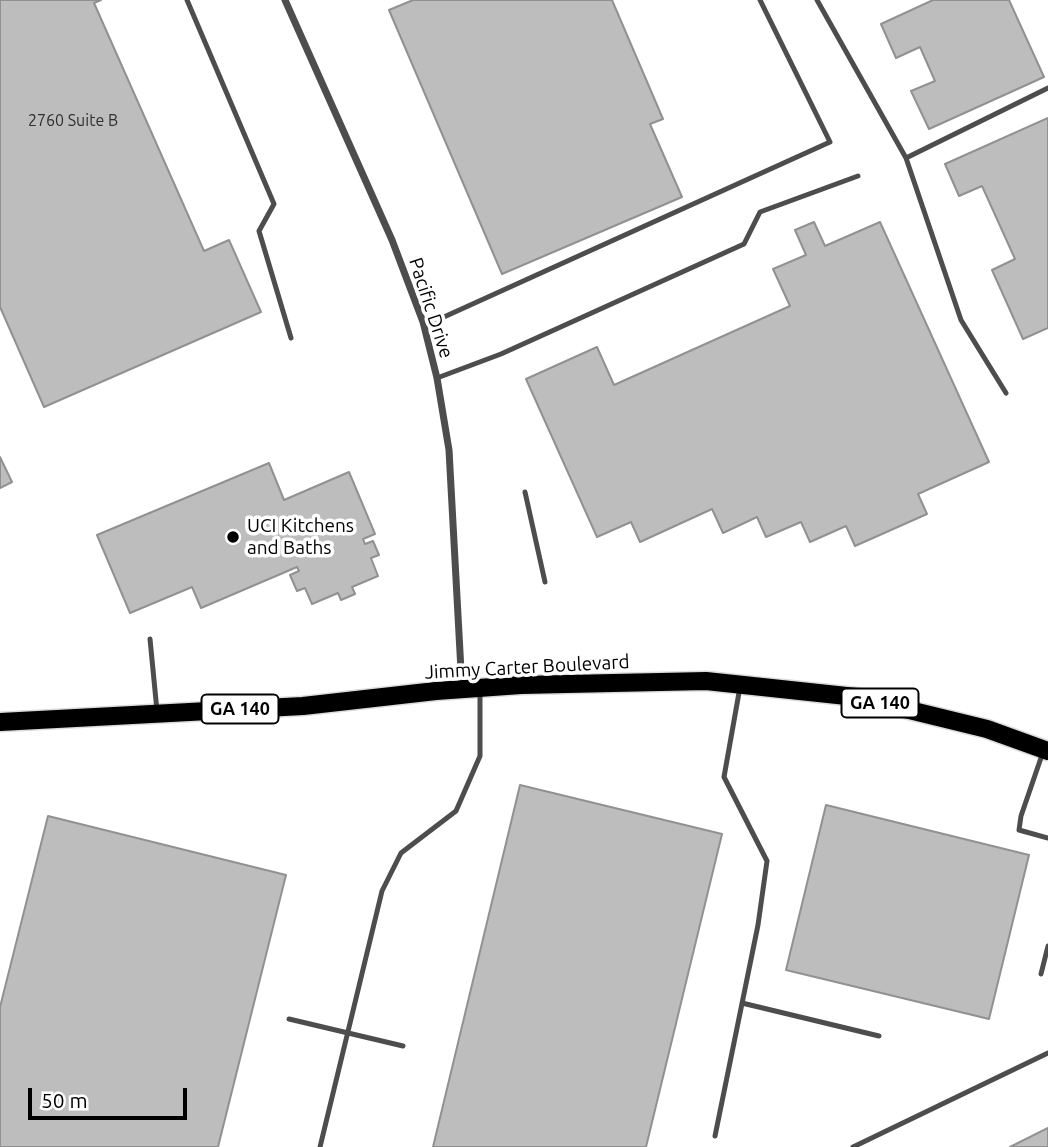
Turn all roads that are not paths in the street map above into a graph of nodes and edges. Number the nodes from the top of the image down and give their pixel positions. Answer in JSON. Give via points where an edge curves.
{"nodes":[{"id":1,"x":187,"y":0,"type":"edge"},
{"id":2,"x":285,"y":0,"type":"edge"},
{"id":3,"x":760,"y":0,"type":"edge"},
{"id":4,"x":818,"y":0,"type":"edge"},
{"id":5,"x":1048,"y":88,"type":"edge"},
{"id":6,"x":905,"y":158,"type":"junction"},
{"id":7,"x":858,"y":176,"type":"dead end"},
{"id":8,"x":424,"y":326,"type":"junction"},
{"id":9,"x":291,"y":338,"type":"dead end"},
{"id":10,"x":437,"y":378,"type":"junction"},
{"id":11,"x":1006,"y":393,"type":"dead end"},
{"id":12,"x":526,"y":492,"type":"dead end"},
{"id":13,"x":545,"y":582,"type":"dead end"},
{"id":14,"x":150,"y":639,"type":"dead end"},
{"id":15,"x":740,"y":684,"type":"junction"},
{"id":16,"x":471,"y":689,"type":"junction"},
{"id":17,"x":157,"y":714,"type":"junction"},
{"id":18,"x":0,"y":722,"type":"edge"},
{"id":19,"x":1047,"y":746,"type":"edge"},
{"id":20,"x":1048,"y":838,"type":"edge"},
{"id":21,"x":1048,"y":946,"type":"edge"},
{"id":22,"x":1041,"y":974,"type":"dead end"},
{"id":23,"x":742,"y":1003,"type":"junction"},
{"id":24,"x":289,"y":1019,"type":"dead end"},
{"id":25,"x":348,"y":1033,"type":"junction"},
{"id":26,"x":879,"y":1037,"type":"dead end"},
{"id":27,"x":404,"y":1046,"type":"dead end"},
{"id":28,"x":1048,"y":1053,"type":"edge"},
{"id":29,"x":715,"y":1136,"type":"dead end"},
{"id":30,"x":320,"y":1147,"type":"edge"},
{"id":31,"x":853,"y":1147,"type":"edge"}],
"edges":[{"from":1,"to":9,"type":"lane","via":[[274,204],[259,231]]},
{"from":2,"to":8,"type":"street","name":"Pacific Drive","via":[[392,240]]},
{"from":3,"to":8,"type":"lane","via":[[830,142]]},
{"from":4,"to":6,"type":"lane"},
{"from":5,"to":6,"type":"lane"},
{"from":6,"to":11,"type":"lane","via":[[961,320]]},
{"from":7,"to":10,"type":"lane","via":[[760,212],[744,244],[501,354]]},
{"from":8,"to":10,"type":"street","name":"Pacific Drive"},
{"from":10,"to":16,"type":"street","name":"Pacific Drive","via":[[449,450]]},
{"from":12,"to":13,"type":"lane"},
{"from":14,"to":17,"type":"lane"},
{"from":15,"to":16,"type":"main road","name":"Jimmy Carter Boulevard","number":"GA 140","via":[[706,681]]},
{"from":15,"to":19,"type":"main road","name":"Jimmy Carter Boulevard","number":"GA 140","via":[[856,697]]},
{"from":15,"to":23,"type":"lane","via":[[724,777],[767,862]]},
{"from":16,"to":17,"type":"main road","name":"Jimmy Carter Boulevard","number":"GA 140","via":[[303,706]]},
{"from":16,"to":25,"type":"lane","via":[[480,756],[456,811],[401,853],[382,891]]},
{"from":17,"to":18,"type":"main road","name":"Jimmy Carter Boulevard","number":"GA 140"},
{"from":19,"to":20,"type":"lane","via":[[1019,830]]},
{"from":21,"to":22,"type":"lane"},
{"from":23,"to":26,"type":"lane"},
{"from":23,"to":29,"type":"lane"},
{"from":24,"to":25,"type":"lane"},
{"from":25,"to":27,"type":"lane"},
{"from":25,"to":30,"type":"lane"},
{"from":28,"to":31,"type":"lane"}]}
